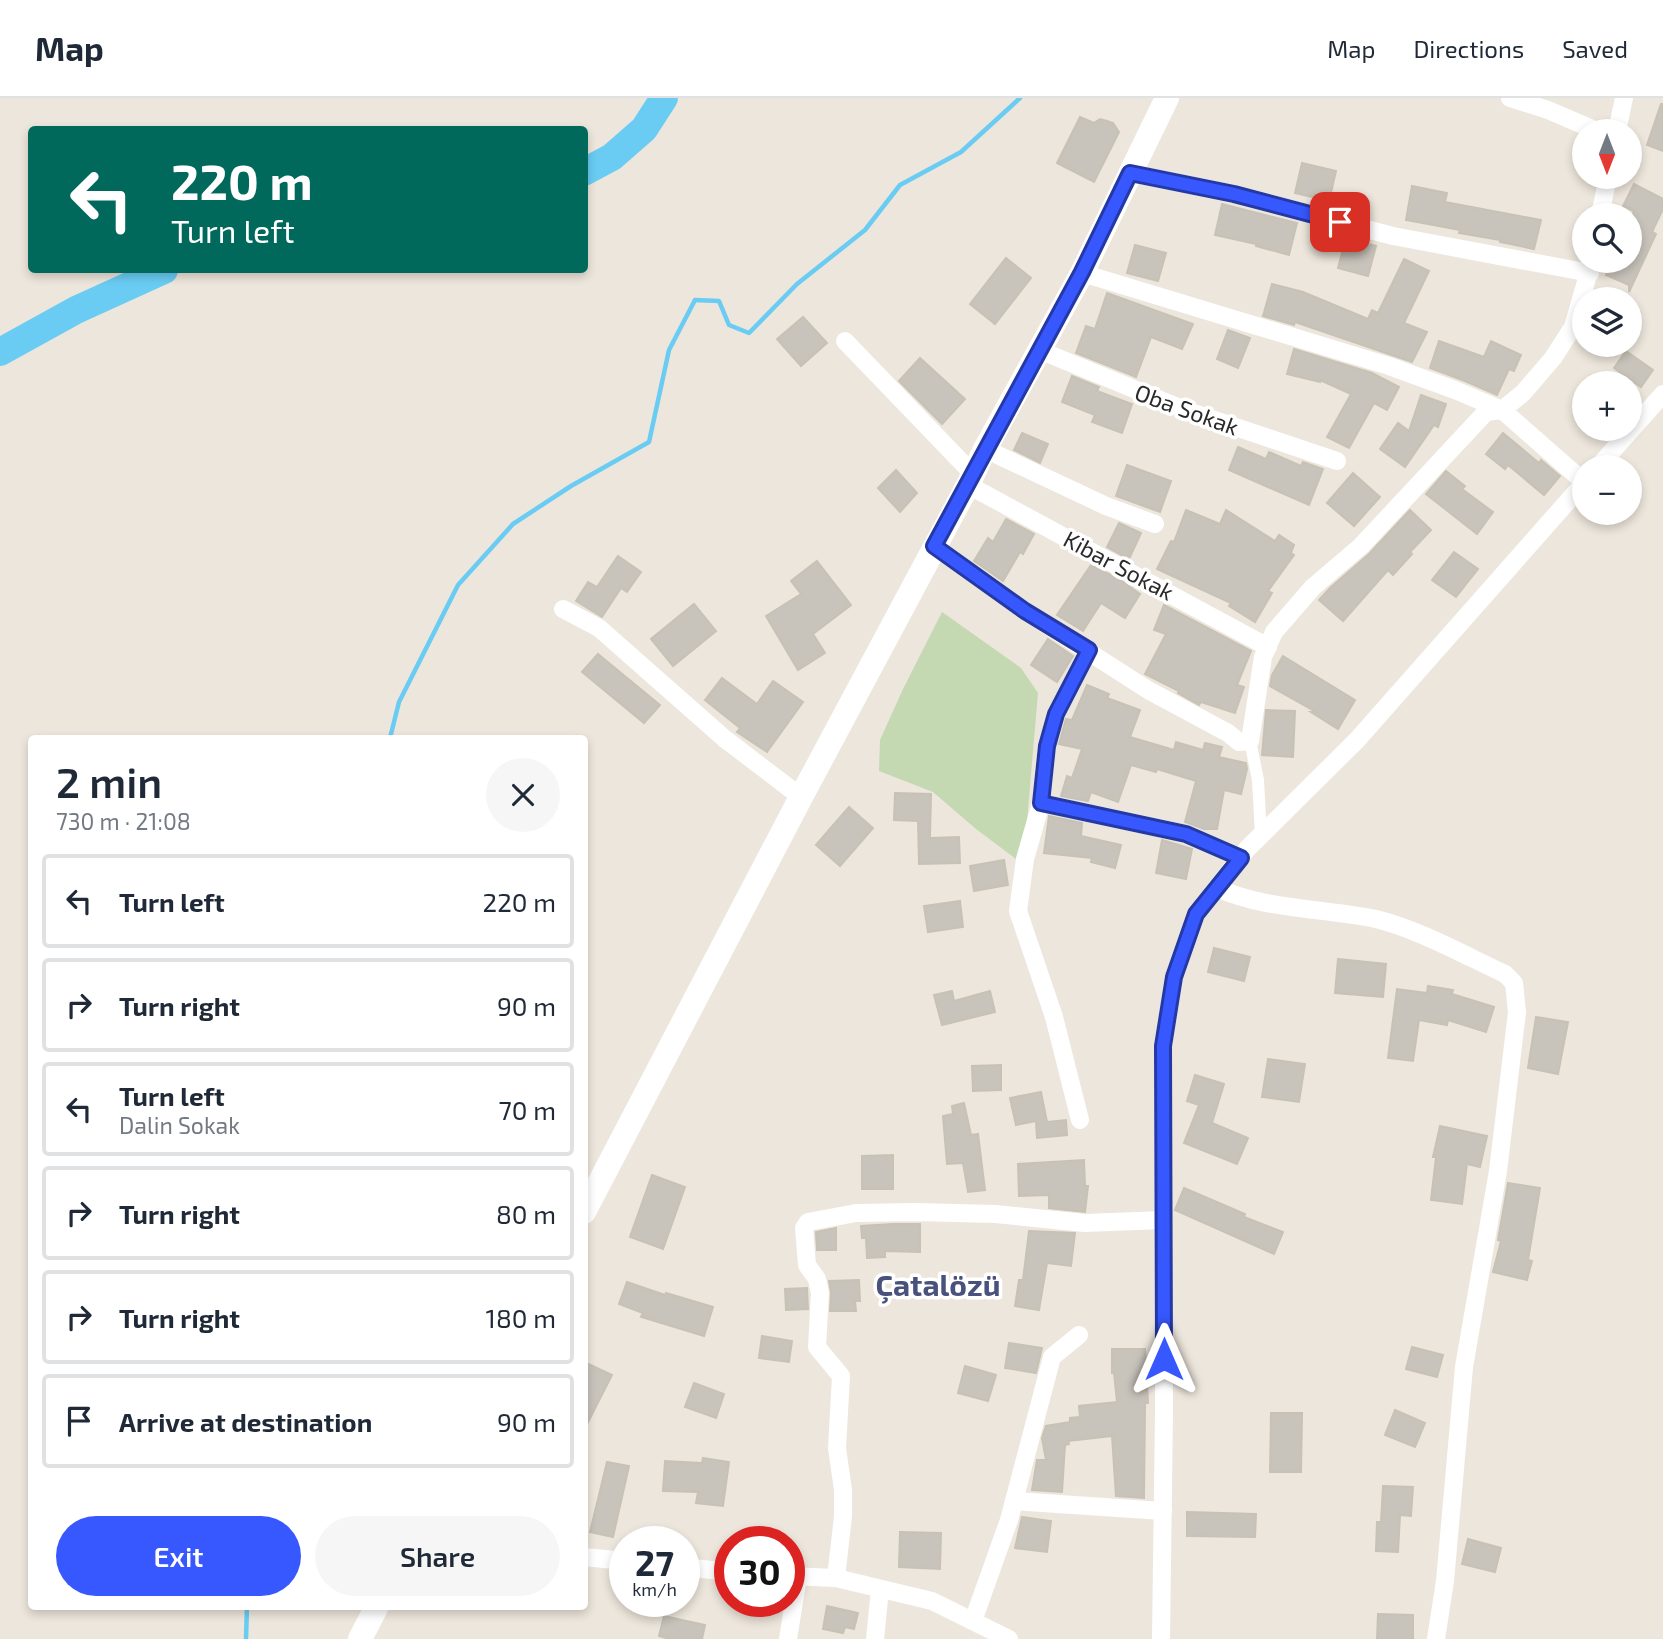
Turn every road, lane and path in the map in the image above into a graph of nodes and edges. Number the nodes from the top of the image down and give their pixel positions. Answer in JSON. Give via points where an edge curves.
{"nodes":[{"id":1,"x":1167,"y":98,"type":"edge"},
{"id":2,"x":1510,"y":98,"type":"edge"},
{"id":3,"x":1624,"y":98,"type":"edge"},
{"id":4,"x":1620,"y":119,"type":"edge"},
{"id":5,"x":1572,"y":120,"type":"edge"},
{"id":6,"x":1130,"y":173,"type":"junction"},
{"id":7,"x":1572,"y":264,"type":"edge"},
{"id":8,"x":1082,"y":272,"type":"junction"},
{"id":9,"x":1589,"y":273,"type":"edge"},
{"id":10,"x":845,"y":341,"type":"dead end"},
{"id":11,"x":1039,"y":350,"type":"junction"},
{"id":12,"x":1663,"y":394,"type":"edge"},
{"id":13,"x":1502,"y":410,"type":"junction"},
{"id":14,"x":985,"y":449,"type":"junction"},
{"id":15,"x":1609,"y":455,"type":"edge"},
{"id":16,"x":1337,"y":461,"type":"dead end"},
{"id":17,"x":1572,"y":471,"type":"edge"},
{"id":18,"x":970,"y":479,"type":"junction"},
{"id":19,"x":1572,"y":496,"type":"edge"},
{"id":20,"x":1155,"y":524,"type":"dead end"},
{"id":21,"x":934,"y":546,"type":"junction"},
{"id":22,"x":563,"y":609,"type":"dead end"},
{"id":23,"x":1268,"y":647,"type":"junction"},
{"id":24,"x":1089,"y":650,"type":"junction"},
{"id":25,"x":1250,"y":741,"type":"junction"},
{"id":26,"x":801,"y":797,"type":"junction"},
{"id":27,"x":1041,"y":803,"type":"junction"},
{"id":28,"x":1261,"y":836,"type":"junction"},
{"id":29,"x":1241,"y":858,"type":"junction"},
{"id":30,"x":1217,"y":888,"type":"junction"},
{"id":31,"x":1080,"y":1120,"type":"dead end"},
{"id":32,"x":588,"y":1204,"type":"edge"},
{"id":33,"x":1163,"y":1220,"type":"junction"},
{"id":34,"x":1079,"y":1335,"type":"dead end"},
{"id":35,"x":1014,"y":1501,"type":"junction"},
{"id":36,"x":1163,"y":1511,"type":"junction"},
{"id":37,"x":588,"y":1557,"type":"edge"},
{"id":38,"x":609,"y":1559,"type":"edge"},
{"id":39,"x":805,"y":1577,"type":"edge"},
{"id":40,"x":836,"y":1578,"type":"junction"},
{"id":41,"x":880,"y":1589,"type":"junction"},
{"id":42,"x":375,"y":1610,"type":"edge"},
{"id":43,"x":790,"y":1617,"type":"edge"},
{"id":44,"x":973,"y":1621,"type":"junction"},
{"id":45,"x":360,"y":1639,"type":"edge"},
{"id":46,"x":788,"y":1639,"type":"edge"},
{"id":47,"x":875,"y":1639,"type":"edge"},
{"id":48,"x":1009,"y":1639,"type":"edge"},
{"id":49,"x":1161,"y":1639,"type":"edge"},
{"id":50,"x":1436,"y":1639,"type":"edge"}],
"edges":[{"from":1,"to":6,"type":"main road"},
{"from":2,"to":5,"type":"street"},
{"from":3,"to":4,"type":"street"},
{"from":6,"to":7,"type":"street","via":[[1234,194],[1393,236]]},
{"from":6,"to":8,"type":"main road"},
{"from":8,"to":11,"type":"main road"},
{"from":8,"to":13,"type":"street","via":[[1389,366]]},
{"from":9,"to":13,"type":"street","via":[[1573,327],[1553,358]]},
{"from":10,"to":18,"type":"street","name":"Kibar Sokak"},
{"from":11,"to":14,"type":"main road"},
{"from":11,"to":16,"type":"street","name":"Oba Sokak","via":[[1185,410]]},
{"from":12,"to":15,"type":"street"},
{"from":13,"to":17,"type":"street"},
{"from":13,"to":23,"type":"street","via":[[1486,412],[1361,547],[1313,587],[1274,632]]},
{"from":14,"to":18,"type":"main road"},
{"from":14,"to":20,"type":"street"},
{"from":18,"to":21,"type":"main road"},
{"from":18,"to":23,"type":"street","name":"Kibar Sokak"},
{"from":19,"to":28,"type":"street","via":[[1357,740]]},
{"from":21,"to":24,"type":"street"},
{"from":21,"to":26,"type":"main road"},
{"from":22,"to":26,"type":"street","via":[[599,628],[725,739]]},
{"from":23,"to":25,"type":"street"},
{"from":24,"to":25,"type":"street","via":[[1239,742]]},
{"from":24,"to":27,"type":"street","via":[[1056,714],[1047,746]]},
{"from":25,"to":28,"type":"street"},
{"from":26,"to":32,"type":"main road"},
{"from":27,"to":29,"type":"street","via":[[1186,834]]},
{"from":27,"to":31,"type":"street","via":[[1025,859],[1018,911],[1054,1017]]},
{"from":28,"to":29,"type":"street"},
{"from":29,"to":30,"type":"street"},
{"from":30,"to":33,"type":"street","via":[[1196,914],[1174,977],[1163,1046]]},
{"from":30,"to":50,"type":"street","via":[[1270,903],[1378,920],[1436,942],[1505,974],[1514,983],[1517,1012],[1498,1171],[1464,1367]]},
{"from":33,"to":36,"type":"street"},
{"from":33,"to":40,"type":"street","via":[[1085,1223],[916,1212],[856,1213],[808,1222],[804,1228],[807,1265],[820,1293],[817,1347],[841,1376],[837,1448],[843,1516]]},
{"from":34,"to":35,"type":"street","via":[[1052,1357]]},
{"from":35,"to":36,"type":"street"},
{"from":35,"to":44,"type":"street"},
{"from":36,"to":49,"type":"street"},
{"from":37,"to":38,"type":"street"},
{"from":39,"to":40,"type":"street"},
{"from":40,"to":41,"type":"street"},
{"from":41,"to":44,"type":"street","via":[[932,1601]]},
{"from":41,"to":47,"type":"street"},
{"from":42,"to":45,"type":"main road"},
{"from":43,"to":46,"type":"street"},
{"from":44,"to":48,"type":"street"}]}
